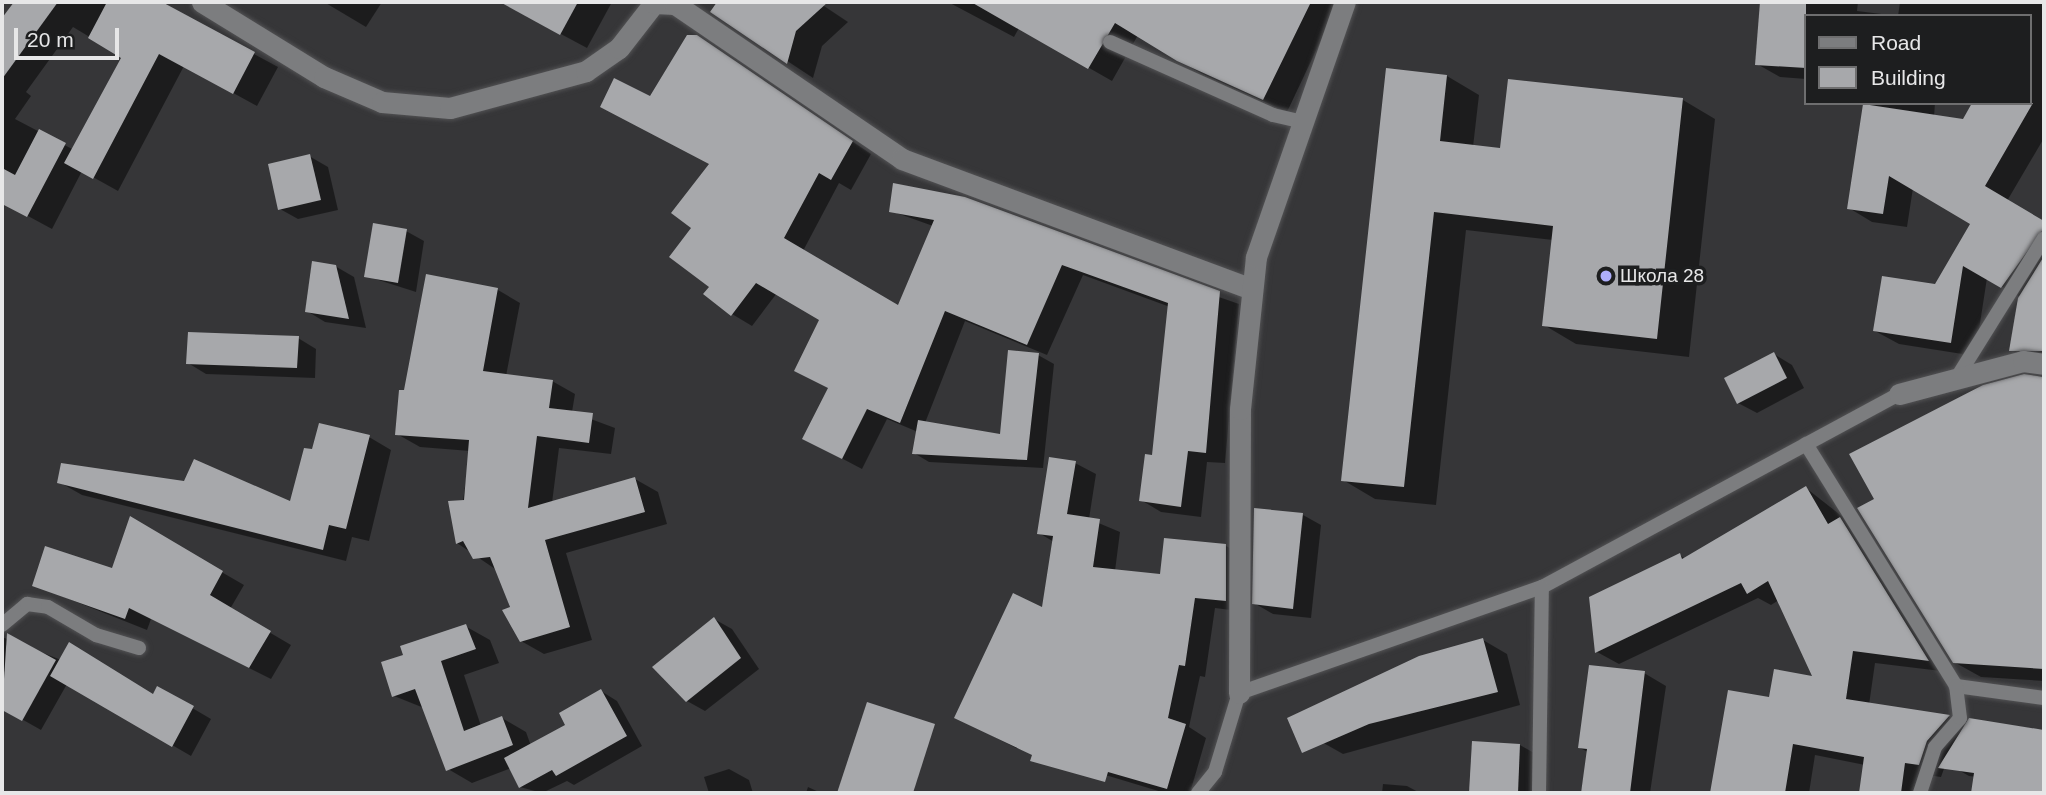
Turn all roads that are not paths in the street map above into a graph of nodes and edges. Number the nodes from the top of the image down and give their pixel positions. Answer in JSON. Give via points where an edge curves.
{"nodes":[{"id":1,"x":201,"y":2,"type":"edge"},
{"id":2,"x":1345,"y":2,"type":"edge"},
{"id":3,"x":1110,"y":42,"type":"dead end"},
{"id":4,"x":1303,"y":122,"type":"junction"},
{"id":5,"x":2044,"y":238,"type":"edge"},
{"id":6,"x":1252,"y":289,"type":"junction"},
{"id":7,"x":2044,"y":364,"type":"edge"},
{"id":8,"x":1956,"y":379,"type":"junction"},
{"id":9,"x":1899,"y":394,"type":"joint"},
{"id":10,"x":1806,"y":444,"type":"junction"},
{"id":11,"x":1542,"y":587,"type":"junction"},
{"id":12,"x":2,"y":625,"type":"edge"},
{"id":13,"x":139,"y":648,"type":"dead end"},
{"id":14,"x":1956,"y":687,"type":"junction"},
{"id":15,"x":1239,"y":693,"type":"junction"},
{"id":16,"x":2044,"y":698,"type":"edge"},
{"id":17,"x":1198,"y":793,"type":"edge"},
{"id":18,"x":1539,"y":793,"type":"edge"},
{"id":19,"x":1920,"y":793,"type":"edge"}],
"edges":[{"from":1,"to":6,"type":"street","via":[[324,77],[382,102],[450,108],[586,71],[619,48],[654,3],[675,4],[902,159]]},
{"from":2,"to":4,"type":"street"},
{"from":3,"to":4,"type":"lane","via":[[1273,115]]},
{"from":4,"to":6,"type":"street","via":[[1256,257]]},
{"from":5,"to":8,"type":"lane"},
{"from":6,"to":15,"type":"street","via":[[1240,409]]},
{"from":7,"to":8,"type":"street","via":[[2023,361]]},
{"from":8,"to":9,"type":"street"},
{"from":9,"to":10,"type":"lane"},
{"from":10,"to":11,"type":"lane"},
{"from":10,"to":14,"type":"lane"},
{"from":11,"to":15,"type":"lane"},
{"from":11,"to":18,"type":"lane"},
{"from":12,"to":13,"type":"lane","via":[[27,604],[48,607],[96,635]]},
{"from":14,"to":16,"type":"lane"},
{"from":14,"to":19,"type":"lane","via":[[1960,718],[1935,747]]},
{"from":15,"to":17,"type":"lane","via":[[1215,772]]}]}
